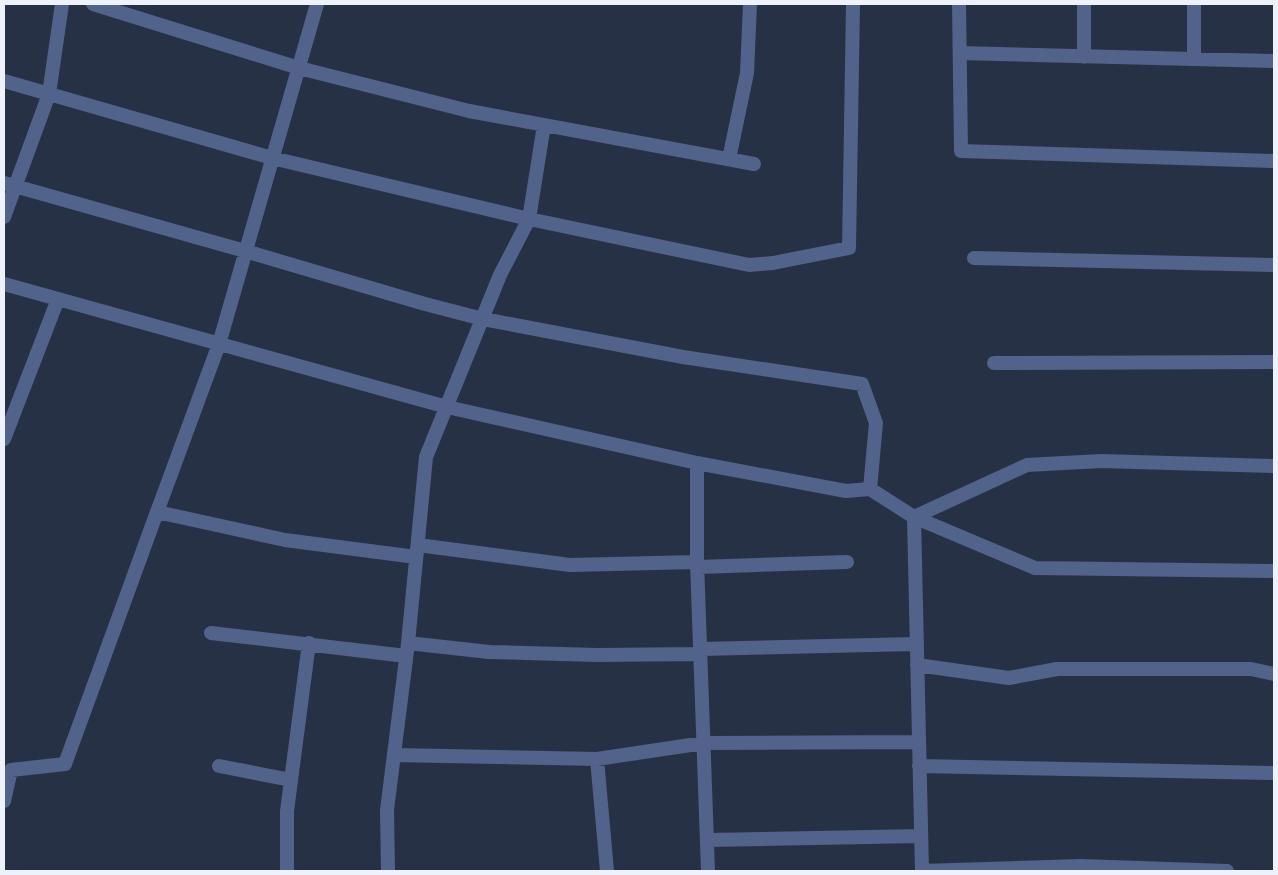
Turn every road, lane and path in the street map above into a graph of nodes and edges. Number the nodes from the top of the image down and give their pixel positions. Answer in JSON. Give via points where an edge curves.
{"nodes":[{"id":1,"x":62,"y":4,"type":"edge"},
{"id":2,"x":93,"y":4,"type":"edge"},
{"id":3,"x":317,"y":4,"type":"edge"},
{"id":4,"x":750,"y":4,"type":"edge"},
{"id":5,"x":853,"y":4,"type":"edge"},
{"id":6,"x":959,"y":4,"type":"edge"},
{"id":7,"x":1084,"y":4,"type":"edge"},
{"id":8,"x":1194,"y":4,"type":"edge"},
{"id":9,"x":960,"y":54,"type":"junction"},
{"id":10,"x":1084,"y":56,"type":"junction"},
{"id":11,"x":1194,"y":59,"type":"junction"},
{"id":12,"x":1274,"y":61,"type":"edge"},
{"id":13,"x":299,"y":68,"type":"junction"},
{"id":14,"x":4,"y":81,"type":"edge"},
{"id":15,"x":50,"y":94,"type":"junction"},
{"id":16,"x":544,"y":125,"type":"junction"},
{"id":17,"x":272,"y":158,"type":"junction"},
{"id":18,"x":729,"y":159,"type":"junction"},
{"id":19,"x":1274,"y":161,"type":"edge"},
{"id":20,"x":754,"y":164,"type":"dead end"},
{"id":21,"x":9,"y":184,"type":"edge"},
{"id":22,"x":4,"y":217,"type":"edge"},
{"id":23,"x":529,"y":219,"type":"junction"},
{"id":24,"x":245,"y":251,"type":"junction"},
{"id":25,"x":974,"y":258,"type":"dead end"},
{"id":26,"x":1274,"y":265,"type":"edge"},
{"id":27,"x":4,"y":284,"type":"edge"},
{"id":28,"x":58,"y":299,"type":"junction"},
{"id":29,"x":483,"y":319,"type":"junction"},
{"id":30,"x":219,"y":344,"type":"junction"},
{"id":31,"x":1274,"y":362,"type":"edge"},
{"id":32,"x":994,"y":363,"type":"dead end"},
{"id":33,"x":447,"y":407,"type":"junction"},
{"id":34,"x":4,"y":439,"type":"edge"},
{"id":35,"x":697,"y":463,"type":"junction"},
{"id":36,"x":1274,"y":466,"type":"edge"},
{"id":37,"x":870,"y":489,"type":"junction"},
{"id":38,"x":157,"y":512,"type":"junction"},
{"id":39,"x":914,"y":516,"type":"junction"},
{"id":40,"x":417,"y":551,"type":"junction"},
{"id":41,"x":847,"y":562,"type":"dead end"},
{"id":42,"x":698,"y":564,"type":"junction"},
{"id":43,"x":1274,"y":571,"type":"edge"},
{"id":44,"x":211,"y":633,"type":"dead end"},
{"id":45,"x":309,"y":644,"type":"junction"},
{"id":46,"x":916,"y":644,"type":"junction"},
{"id":47,"x":407,"y":650,"type":"junction"},
{"id":48,"x":701,"y":652,"type":"junction"},
{"id":49,"x":917,"y":665,"type":"junction"},
{"id":50,"x":1274,"y":674,"type":"edge"},
{"id":51,"x":919,"y":742,"type":"junction"},
{"id":52,"x":704,"y":743,"type":"junction"},
{"id":53,"x":394,"y":755,"type":"junction"},
{"id":54,"x":597,"y":759,"type":"junction"},
{"id":55,"x":219,"y":766,"type":"dead end"},
{"id":56,"x":919,"y":766,"type":"junction"},
{"id":57,"x":1274,"y":773,"type":"edge"},
{"id":58,"x":291,"y":780,"type":"junction"},
{"id":59,"x":4,"y":801,"type":"edge"},
{"id":60,"x":921,"y":836,"type":"junction"},
{"id":61,"x":707,"y":840,"type":"junction"},
{"id":62,"x":287,"y":871,"type":"edge"},
{"id":63,"x":388,"y":871,"type":"edge"},
{"id":64,"x":607,"y":871,"type":"edge"},
{"id":65,"x":708,"y":871,"type":"edge"},
{"id":66,"x":922,"y":871,"type":"edge"},
{"id":67,"x":1227,"y":871,"type":"edge"}],
"edges":[{"from":1,"to":15,"type":"street"},
{"from":2,"to":13,"type":"street"},
{"from":3,"to":13,"type":"street"},
{"from":4,"to":18,"type":"street","via":[[747,73]]},
{"from":5,"to":23,"type":"street","via":[[849,248],[773,263],[749,264]]},
{"from":6,"to":9,"type":"street"},
{"from":7,"to":10,"type":"street"},
{"from":8,"to":11,"type":"street"},
{"from":9,"to":10,"type":"street"},
{"from":9,"to":19,"type":"street","via":[[961,151]]},
{"from":10,"to":11,"type":"street"},
{"from":11,"to":12,"type":"street"},
{"from":13,"to":16,"type":"street","via":[[468,111]]},
{"from":13,"to":17,"type":"street"},
{"from":14,"to":15,"type":"street"},
{"from":15,"to":17,"type":"street"},
{"from":15,"to":21,"type":"street"},
{"from":16,"to":18,"type":"street"},
{"from":16,"to":23,"type":"street"},
{"from":17,"to":23,"type":"street"},
{"from":17,"to":24,"type":"street"},
{"from":18,"to":20,"type":"street"},
{"from":21,"to":22,"type":"street"},
{"from":21,"to":24,"type":"street"},
{"from":23,"to":29,"type":"street","via":[[500,275]]},
{"from":24,"to":29,"type":"street"},
{"from":24,"to":30,"type":"street"},
{"from":25,"to":26,"type":"street"},
{"from":27,"to":28,"type":"street"},
{"from":28,"to":30,"type":"street"},
{"from":28,"to":34,"type":"street"},
{"from":29,"to":33,"type":"street"},
{"from":29,"to":37,"type":"street","via":[[683,357],[862,384],[876,423]]},
{"from":30,"to":33,"type":"street"},
{"from":30,"to":38,"type":"street"},
{"from":31,"to":32,"type":"street"},
{"from":33,"to":35,"type":"street"},
{"from":33,"to":40,"type":"street","via":[[426,457]]},
{"from":35,"to":37,"type":"street","via":[[846,491]]},
{"from":35,"to":42,"type":"street"},
{"from":36,"to":39,"type":"street","via":[[1102,461],[1028,465]]},
{"from":37,"to":39,"type":"street"},
{"from":38,"to":40,"type":"street","via":[[285,540]]},
{"from":38,"to":59,"type":"street","via":[[65,764],[11,770]]},
{"from":39,"to":43,"type":"street","via":[[1035,568]]},
{"from":39,"to":46,"type":"street"},
{"from":40,"to":42,"type":"street","via":[[570,565]]},
{"from":40,"to":47,"type":"street"},
{"from":41,"to":42,"type":"street"},
{"from":42,"to":48,"type":"street"},
{"from":44,"to":45,"type":"street"},
{"from":45,"to":47,"type":"street"},
{"from":45,"to":58,"type":"street"},
{"from":46,"to":48,"type":"street"},
{"from":46,"to":49,"type":"street"},
{"from":47,"to":48,"type":"street","via":[[597,655]]},
{"from":47,"to":53,"type":"street"},
{"from":48,"to":52,"type":"street"},
{"from":49,"to":50,"type":"street","via":[[1009,678],[1057,669],[1251,669]]},
{"from":49,"to":51,"type":"street"},
{"from":51,"to":52,"type":"street"},
{"from":51,"to":56,"type":"street"},
{"from":52,"to":54,"type":"street"},
{"from":52,"to":61,"type":"street"},
{"from":53,"to":54,"type":"street"},
{"from":53,"to":63,"type":"street","via":[[387,810]]},
{"from":54,"to":64,"type":"street"},
{"from":55,"to":58,"type":"street"},
{"from":56,"to":57,"type":"street"},
{"from":56,"to":60,"type":"street"},
{"from":58,"to":62,"type":"street","via":[[287,811]]},
{"from":60,"to":61,"type":"street"},
{"from":60,"to":66,"type":"street"},
{"from":61,"to":65,"type":"street"},
{"from":66,"to":67,"type":"street","via":[[1081,866]]}]}
